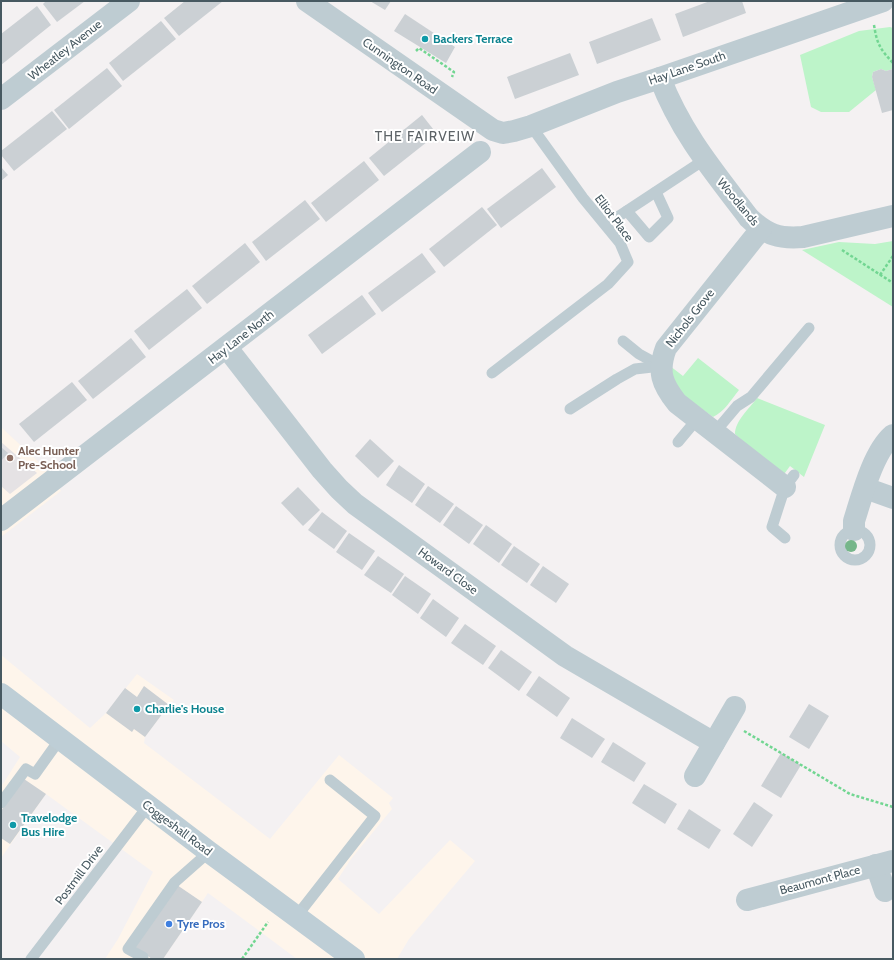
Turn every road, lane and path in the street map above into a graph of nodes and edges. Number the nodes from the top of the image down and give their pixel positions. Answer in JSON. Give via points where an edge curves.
{"nodes":[{"id":1,"x":128,"y":1,"type":"edge"},
{"id":2,"x":307,"y":1,"type":"edge"},
{"id":3,"x":877,"y":3,"type":"edge"},
{"id":4,"x":893,"y":63,"type":"edge"},
{"id":5,"x":660,"y":78,"type":"junction"},
{"id":6,"x":1,"y":99,"type":"edge"},
{"id":7,"x":531,"y":126,"type":"junction"},
{"id":8,"x":493,"y":130,"type":"joint"},
{"id":9,"x":480,"y":152,"type":"dead end"},
{"id":10,"x":704,"y":160,"type":"junction"},
{"id":11,"x":656,"y":192,"type":"junction"},
{"id":12,"x":893,"y":216,"type":"edge"},
{"id":13,"x":761,"y":229,"type":"junction"},
{"id":14,"x":818,"y":234,"type":"junction"},
{"id":15,"x":893,"y":256,"type":"edge"},
{"id":16,"x":880,"y":275,"type":"junction"},
{"id":17,"x":893,"y":283,"type":"edge"},
{"id":18,"x":809,"y":328,"type":"dead end"},
{"id":19,"x":623,"y":341,"type":"dead end"},
{"id":20,"x":227,"y":348,"type":"junction"},
{"id":21,"x":661,"y":366,"type":"junction"},
{"id":22,"x":492,"y":373,"type":"dead end"},
{"id":23,"x":570,"y":409,"type":"dead end"},
{"id":24,"x":698,"y":418,"type":"junction"},
{"id":25,"x":715,"y":432,"type":"junction"},
{"id":26,"x":893,"y":435,"type":"edge"},
{"id":27,"x":678,"y":442,"type":"dead end"},
{"id":28,"x":789,"y":481,"type":"joint"},
{"id":29,"x":865,"y":488,"type":"junction"},
{"id":30,"x":893,"y":498,"type":"edge"},
{"id":31,"x":1,"y":520,"type":"edge"},
{"id":32,"x":854,"y":530,"type":"dead end"},
{"id":33,"x":785,"y":538,"type":"dead end"},
{"id":34,"x":1,"y":694,"type":"edge"},
{"id":35,"x":735,"y":707,"type":"dead end"},
{"id":36,"x":60,"y":739,"type":"junction"},
{"id":37,"x":714,"y":743,"type":"junction"},
{"id":38,"x":695,"y":776,"type":"dead end"},
{"id":39,"x":330,"y":780,"type":"dead end"},
{"id":40,"x":1,"y":803,"type":"edge"},
{"id":41,"x":148,"y":806,"type":"junction"},
{"id":42,"x":893,"y":807,"type":"edge"},
{"id":43,"x":209,"y":852,"type":"junction"},
{"id":44,"x":885,"y":863,"type":"edge"},
{"id":45,"x":885,"y":891,"type":"dead end"},
{"id":46,"x":747,"y":900,"type":"dead end"},
{"id":47,"x":288,"y":911,"type":"junction"},
{"id":48,"x":31,"y":959,"type":"edge"},
{"id":49,"x":142,"y":959,"type":"edge"},
{"id":50,"x":242,"y":959,"type":"edge"},
{"id":51,"x":354,"y":959,"type":"edge"}],
"edges":[{"from":1,"to":6,"type":"street","name":"Wheatley Avenue"},
{"from":2,"to":8,"type":"street","name":"Cunnington Road"},
{"from":3,"to":4,"type":"path","via":[[876,38],[882,51]]},
{"from":3,"to":5,"type":"street","name":"Hay Lane South"},
{"from":5,"to":7,"type":"street","name":"Hay Lane South"},
{"from":5,"to":10,"type":"street","name":"Woodlands","via":[[668,100]]},
{"from":7,"to":8,"type":"street","name":"Hay Lane South","via":[[503,133]]},
{"from":7,"to":22,"type":"lane","name":"Elliot Place","via":[[583,198],[620,243],[628,262],[608,284]]},
{"from":9,"to":20,"type":"street","name":"Hay Lane North"},
{"from":10,"to":11,"type":"lane","name":"Elliot Place"},
{"from":10,"to":13,"type":"street","name":"Woodlands","via":[[749,218]]},
{"from":11,"to":11,"type":"lane","name":"Elliot Place","via":[[623,214],[649,237],[668,218]]},
{"from":12,"to":14,"type":"street","name":"Woodlands"},
{"from":13,"to":14,"type":"street","name":"Woodlands","via":[[788,238]]},
{"from":13,"to":21,"type":"street","name":"Nichols Grove","via":[[666,348]]},
{"from":14,"to":16,"type":"path"},
{"from":15,"to":16,"type":"path"},
{"from":16,"to":17,"type":"path"},
{"from":18,"to":25,"type":"lane","via":[[751,397],[737,406]]},
{"from":19,"to":21,"type":"lane"},
{"from":20,"to":31,"type":"street","name":"Hay Lane North"},
{"from":20,"to":37,"type":"street","name":"Howard Close","via":[[322,470],[355,504],[565,656]]},
{"from":21,"to":23,"type":"lane","via":[[635,369]]},
{"from":21,"to":24,"type":"street","name":"Nichols Grove","via":[[661,374],[669,393]]},
{"from":24,"to":25,"type":"street","name":"Nichols Grove"},
{"from":24,"to":27,"type":"lane"},
{"from":25,"to":28,"type":"street","name":"Nichols Grove"},
{"from":26,"to":29,"type":"street","via":[[882,448]]},
{"from":28,"to":33,"type":"lane","via":[[772,527]]},
{"from":29,"to":30,"type":"street"},
{"from":29,"to":32,"type":"street","via":[[854,521]]},
{"from":34,"to":36,"type":"main road","name":"Coggeshall Road"},
{"from":35,"to":37,"type":"street"},
{"from":36,"to":40,"type":"lane","via":[[35,774],[26,769]]},
{"from":36,"to":41,"type":"main road","name":"Coggeshall Road"},
{"from":37,"to":38,"type":"street"},
{"from":37,"to":42,"type":"path","via":[[745,730],[850,794]]},
{"from":39,"to":47,"type":"lane","via":[[375,816]]},
{"from":41,"to":43,"type":"main road","name":"Coggeshall Road"},
{"from":41,"to":48,"type":"lane","name":"Postmill Drive"},
{"from":43,"to":47,"type":"main road","name":"Coggeshall Road"},
{"from":43,"to":49,"type":"lane","via":[[175,882],[128,949]]},
{"from":44,"to":45,"type":"street"},
{"from":44,"to":46,"type":"street","name":"Beaumont Place"},
{"from":47,"to":50,"type":"path"},
{"from":47,"to":51,"type":"main road","name":"Coggeshall Road"}]}
